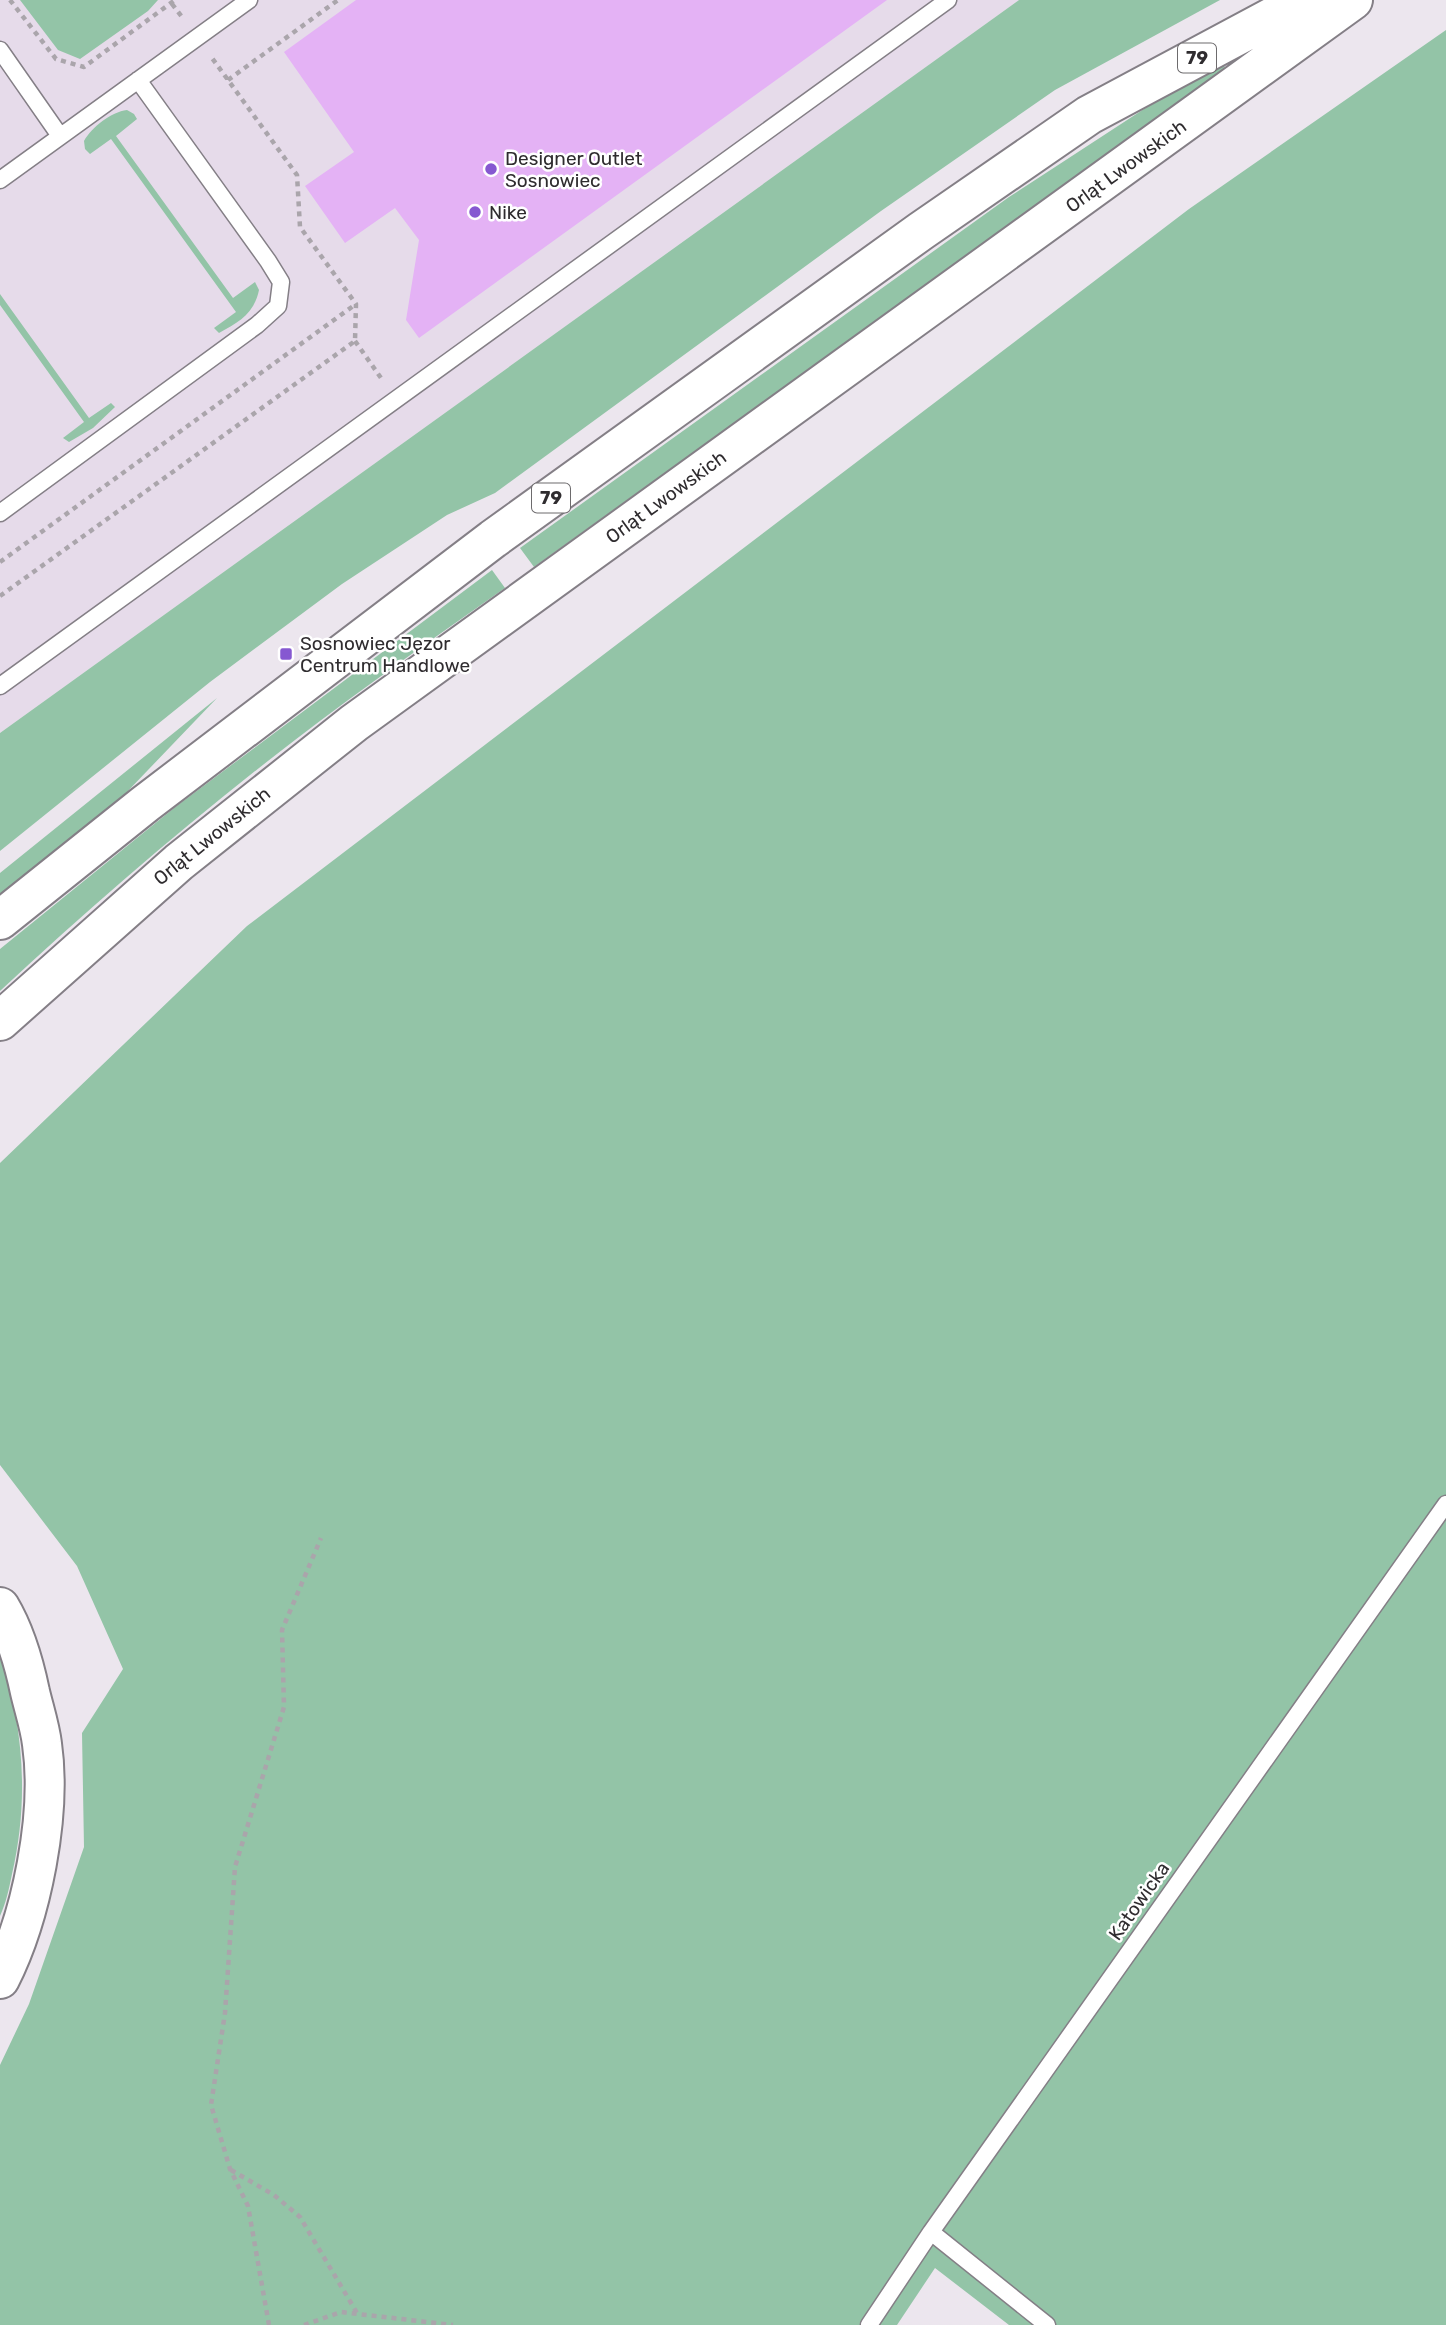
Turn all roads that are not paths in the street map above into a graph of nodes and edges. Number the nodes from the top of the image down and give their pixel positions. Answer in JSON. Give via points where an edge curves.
{"nodes":[{"id":1,"x":249,"y":0,"type":"edge"},
{"id":2,"x":948,"y":0,"type":"edge"},
{"id":3,"x":1304,"y":0,"type":"edge"},
{"id":4,"x":1353,"y":0,"type":"edge"},
{"id":5,"x":0,"y":50,"type":"edge"},
{"id":6,"x":138,"y":80,"type":"junction"},
{"id":7,"x":60,"y":136,"type":"junction"},
{"id":8,"x":0,"y":180,"type":"edge"},
{"id":9,"x":0,"y":513,"type":"edge"},
{"id":10,"x":0,"y":686,"type":"edge"},
{"id":11,"x":0,"y":920,"type":"edge"},
{"id":12,"x":0,"y":1021,"type":"edge"},
{"id":13,"x":1446,"y":1504,"type":"edge"},
{"id":14,"x":0,"y":1606,"type":"edge"},
{"id":15,"x":0,"y":1979,"type":"edge"},
{"id":16,"x":931,"y":2232,"type":"junction"},
{"id":17,"x":869,"y":2325,"type":"edge"},
{"id":18,"x":1047,"y":2325,"type":"edge"}],
"edges":[{"from":1,"to":6,"type":"lane"},
{"from":2,"to":10,"type":"lane"},
{"from":3,"to":11,"type":"main road","number":"79","via":[[1089,115],[920,230],[482,547]]},
{"from":4,"to":12,"type":"main road","name":"Orląt Lwowskich","number":"79","via":[[354,723],[179,862]]},
{"from":5,"to":7,"type":"lane"},
{"from":6,"to":7,"type":"lane"},
{"from":6,"to":9,"type":"lane","via":[[281,282],[278,306]]},
{"from":7,"to":8,"type":"lane"},
{"from":13,"to":16,"type":"lane","name":"Katowicka"},
{"from":14,"to":15,"type":"main road","via":[[24,1664],[42,1745],[43,1808],[36,1871]]},
{"from":16,"to":17,"type":"lane","name":"Katowicka"},
{"from":16,"to":18,"type":"lane"}]}
